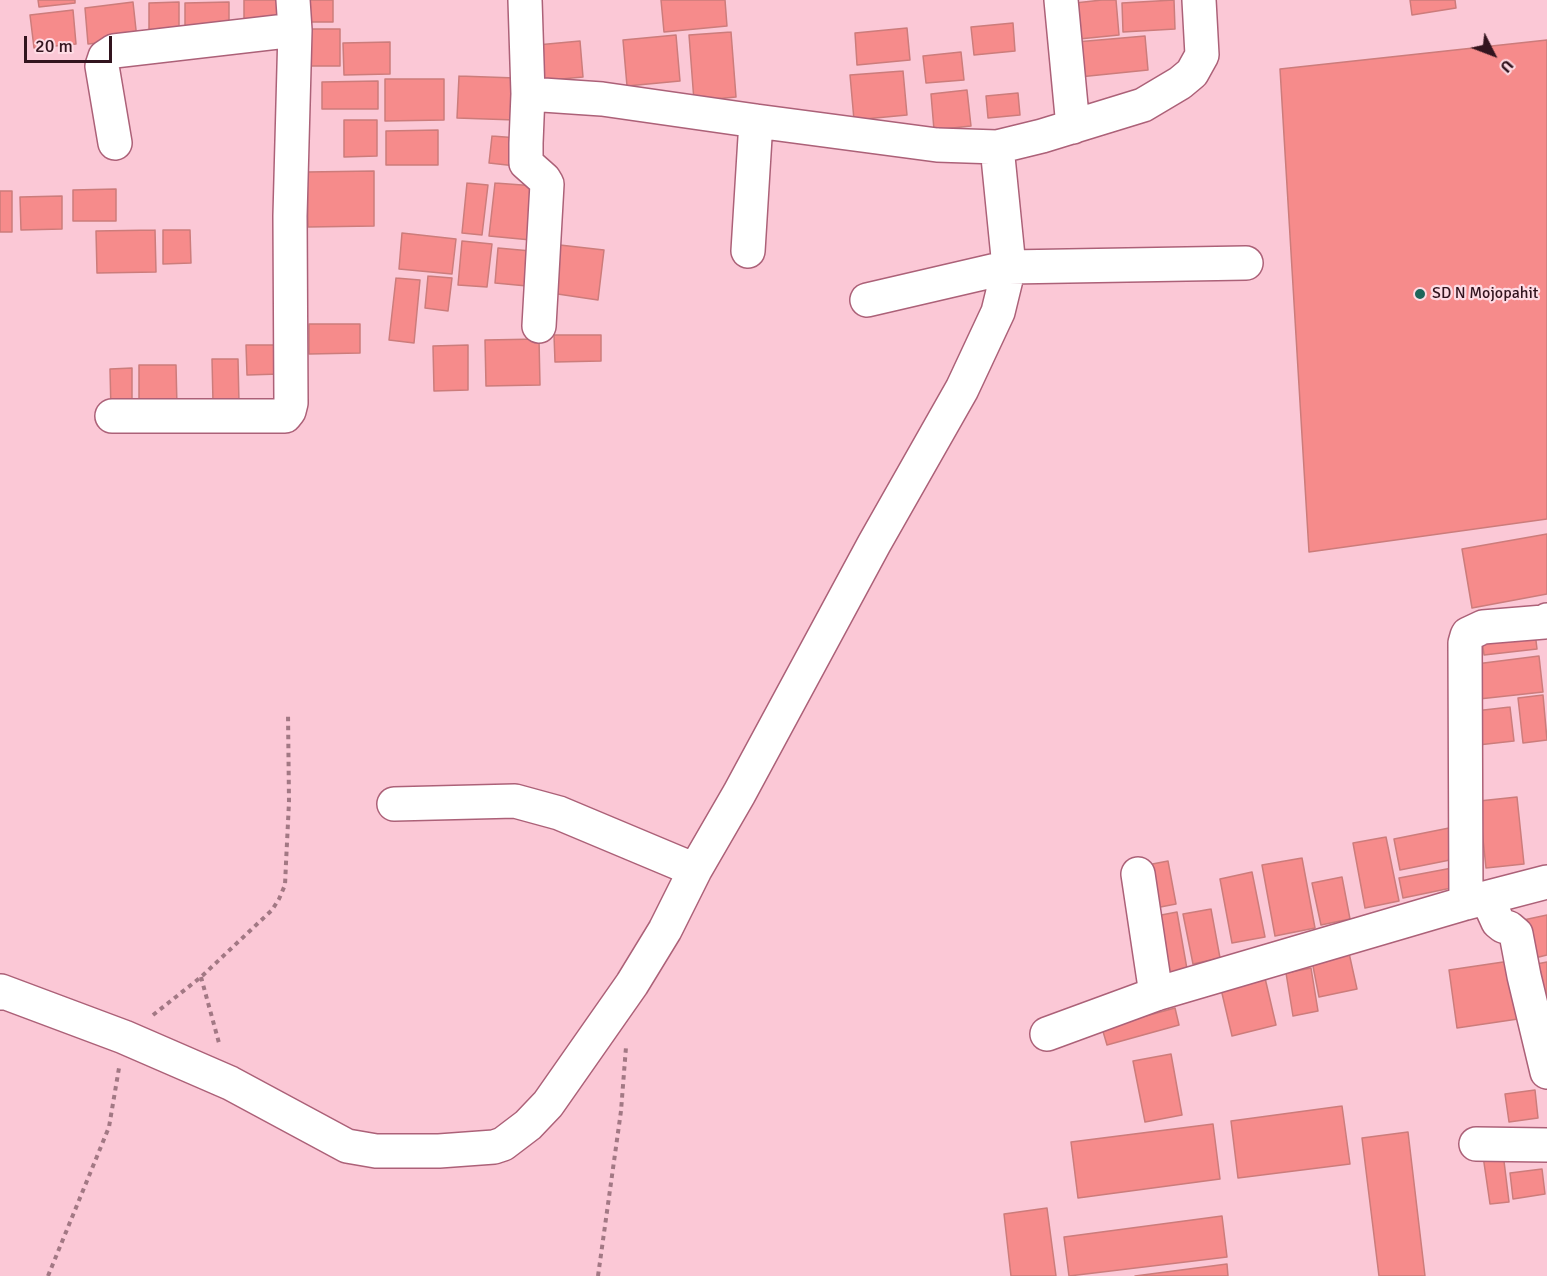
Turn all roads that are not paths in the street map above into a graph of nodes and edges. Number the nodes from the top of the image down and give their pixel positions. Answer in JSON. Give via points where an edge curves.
{"nodes":[{"id":1,"x":525,"y":0,"type":"edge"},
{"id":2,"x":1061,"y":0,"type":"edge"},
{"id":3,"x":1199,"y":0,"type":"edge"},
{"id":4,"x":294,"y":15,"type":"edge"},
{"id":5,"x":528,"y":94,"type":"junction"},
{"id":6,"x":756,"y":121,"type":"junction"},
{"id":7,"x":1073,"y":127,"type":"junction"},
{"id":8,"x":115,"y":143,"type":"dead end"},
{"id":9,"x":997,"y":147,"type":"junction"},
{"id":10,"x":748,"y":251,"type":"dead end"},
{"id":11,"x":1246,"y":263,"type":"dead end"},
{"id":12,"x":1009,"y":267,"type":"junction"},
{"id":13,"x":867,"y":300,"type":"dead end"},
{"id":14,"x":539,"y":326,"type":"dead end"},
{"id":15,"x":112,"y":416,"type":"dead end"},
{"id":16,"x":1547,"y":620,"type":"edge"},
{"id":17,"x":394,"y":804,"type":"dead end"},
{"id":18,"x":695,"y":870,"type":"junction"},
{"id":19,"x":1138,"y":874,"type":"dead end"},
{"id":20,"x":1547,"y":882,"type":"edge"},
{"id":21,"x":1478,"y":900,"type":"junction"},
{"id":22,"x":0,"y":991,"type":"edge"},
{"id":23,"x":1156,"y":994,"type":"junction"},
{"id":24,"x":1047,"y":1034,"type":"dead end"},
{"id":25,"x":1547,"y":1072,"type":"edge"},
{"id":26,"x":1476,"y":1144,"type":"dead end"},
{"id":27,"x":1547,"y":1145,"type":"edge"}],
"edges":[{"from":1,"to":5,"type":"street"},
{"from":2,"to":7,"type":"street"},
{"from":3,"to":7,"type":"street","via":[[1202,55],[1192,73],[1143,105]]},
{"from":4,"to":8,"type":"street","via":[[114,51],[105,57],[102,66]]},
{"from":4,"to":15,"type":"street","via":[[289,411],[285,416]]},
{"from":5,"to":6,"type":"street","via":[[602,99]]},
{"from":5,"to":14,"type":"street","via":[[526,163],[547,184]]},
{"from":6,"to":9,"type":"street","via":[[937,145]]},
{"from":6,"to":10,"type":"street"},
{"from":7,"to":9,"type":"street"},
{"from":9,"to":12,"type":"street"},
{"from":11,"to":12,"type":"street"},
{"from":12,"to":13,"type":"street"},
{"from":12,"to":18,"type":"street","via":[[998,312],[962,389]]},
{"from":16,"to":21,"type":"street","via":[[1483,627],[1468,634],[1465,643]]},
{"from":17,"to":18,"type":"street","via":[[515,801],[558,813]]},
{"from":18,"to":22,"type":"street","via":[[632,984],[548,1104],[528,1125],[494,1147],[376,1151],[347,1146],[230,1083],[124,1036]]},
{"from":19,"to":23,"type":"street"},
{"from":20,"to":21,"type":"street"},
{"from":21,"to":23,"type":"street"},
{"from":21,"to":25,"type":"street","via":[[1493,911],[1498,922],[1516,934]]},
{"from":23,"to":24,"type":"street"},
{"from":26,"to":27,"type":"street"}]}
